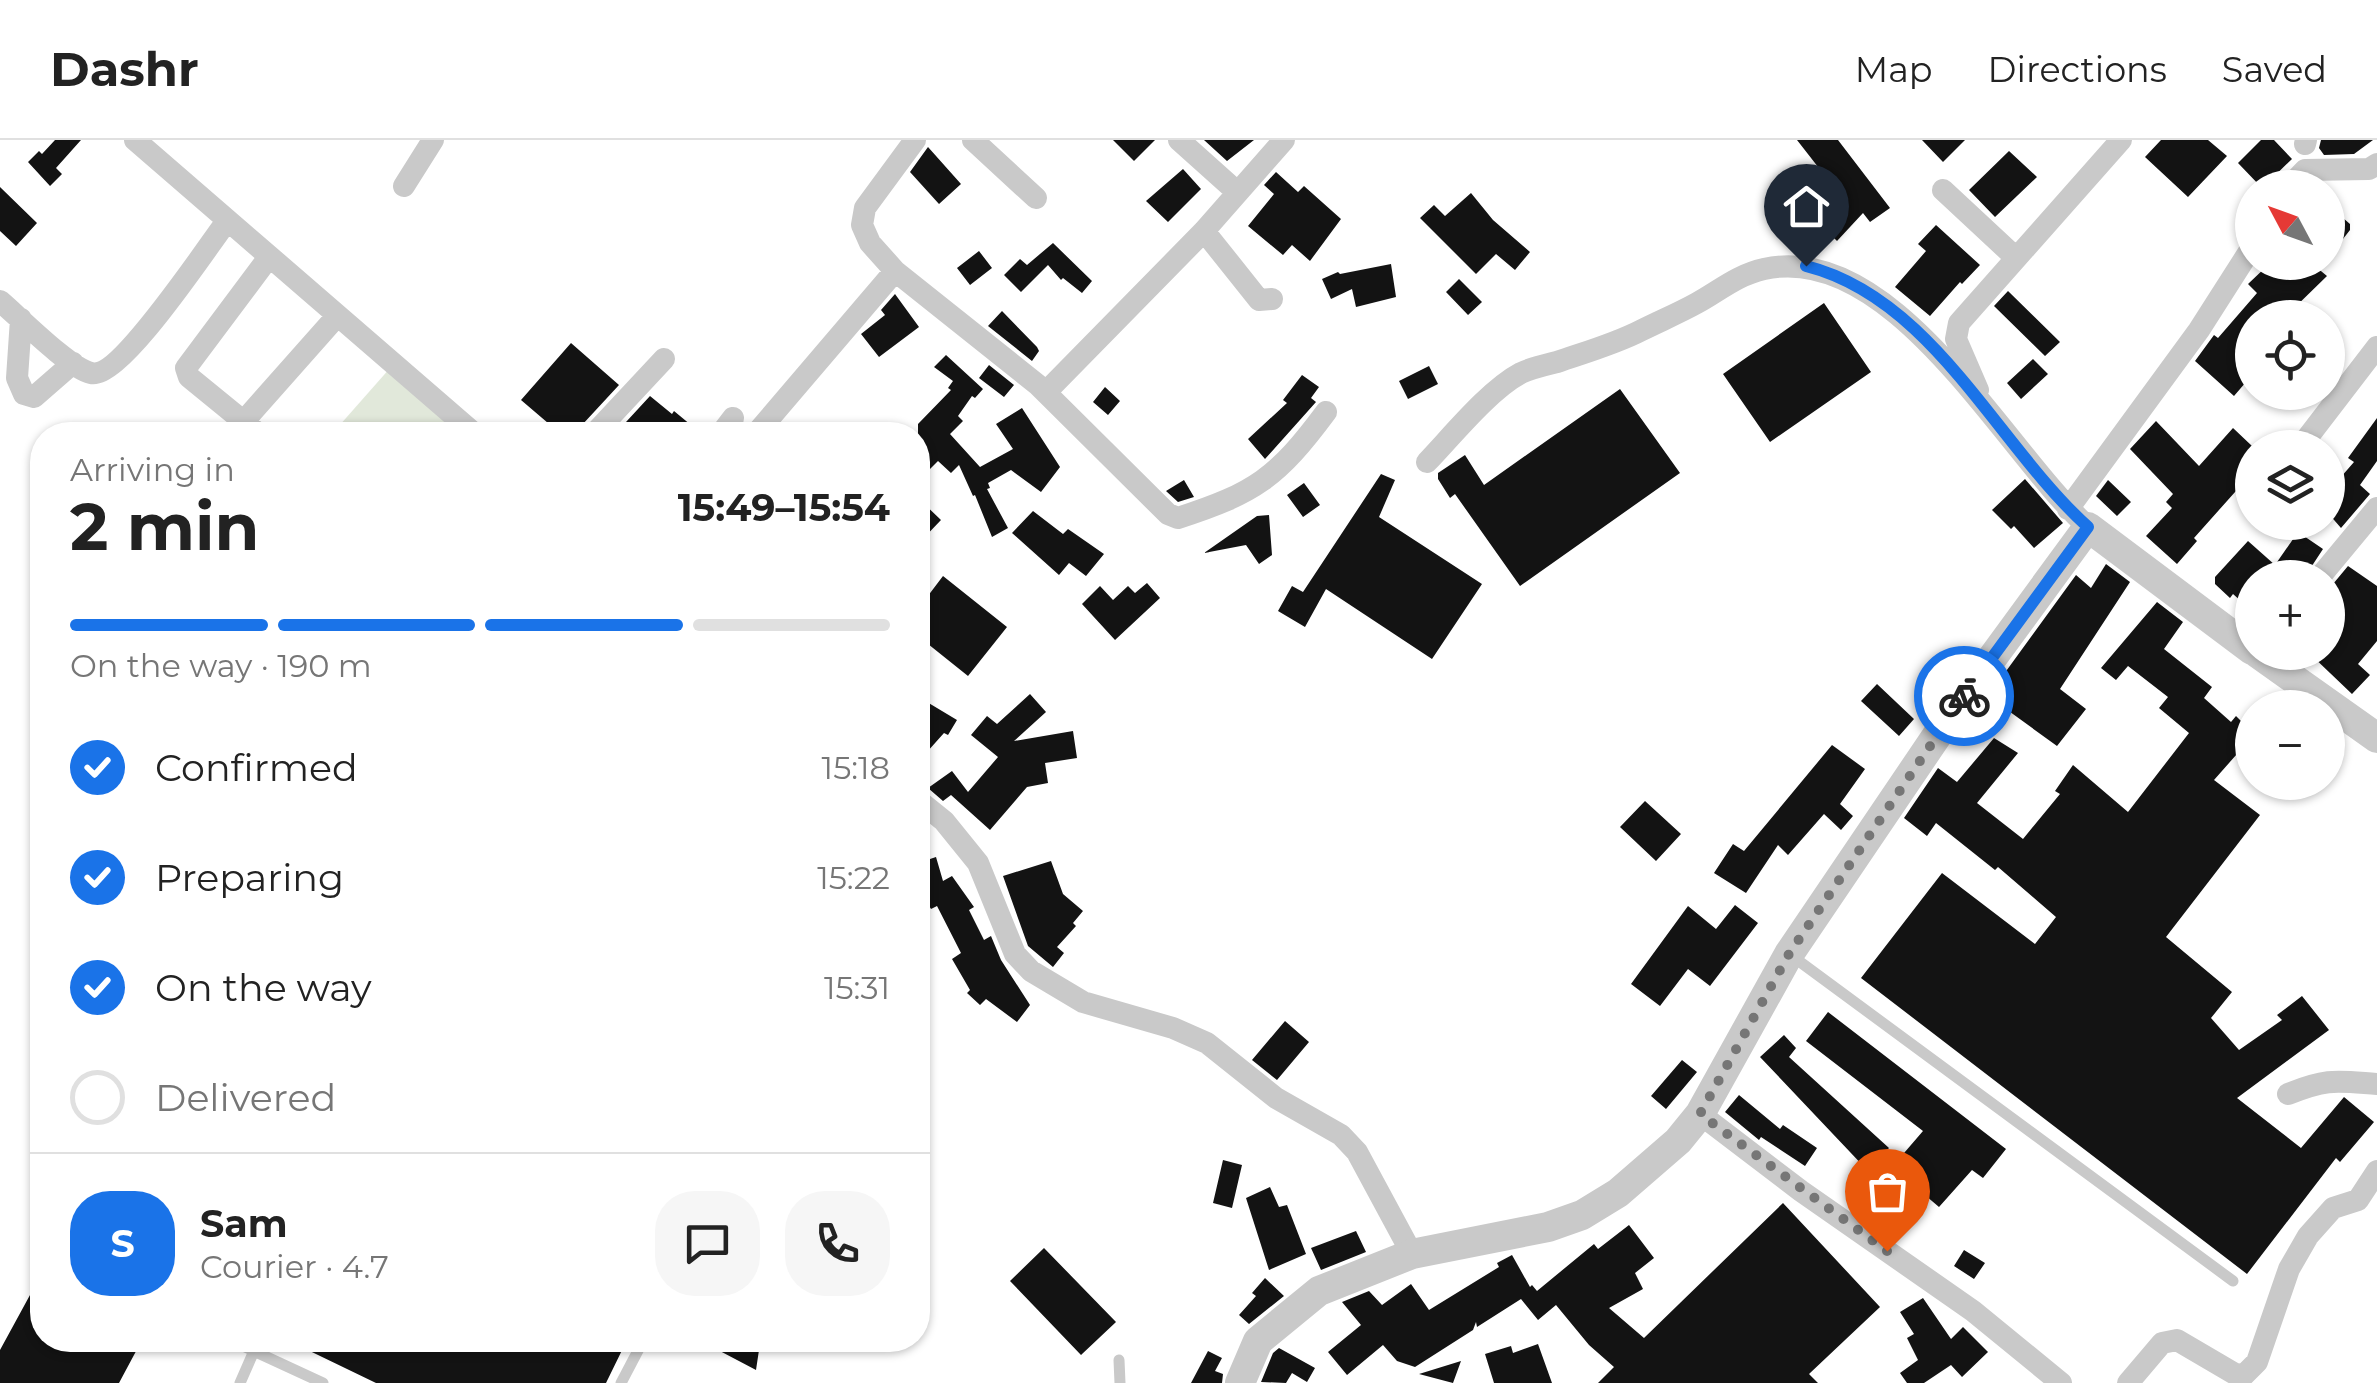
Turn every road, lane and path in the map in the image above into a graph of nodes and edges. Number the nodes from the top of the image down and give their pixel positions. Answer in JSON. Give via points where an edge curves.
{"nodes":[{"id":1,"x":135,"y":140,"type":"edge"},
{"id":2,"x":433,"y":140,"type":"edge"},
{"id":3,"x":915,"y":140,"type":"edge"},
{"id":4,"x":973,"y":140,"type":"edge"},
{"id":5,"x":1179,"y":140,"type":"edge"},
{"id":6,"x":1284,"y":140,"type":"edge"},
{"id":7,"x":2120,"y":140,"type":"edge"},
{"id":8,"x":2377,"y":164,"type":"edge"},
{"id":9,"x":2305,"y":170,"type":"edge"},
{"id":10,"x":404,"y":186,"type":"dead end"},
{"id":11,"x":1943,"y":190,"type":"dead end"},
{"id":12,"x":1237,"y":192,"type":"junction"},
{"id":13,"x":1036,"y":198,"type":"dead end"},
{"id":14,"x":226,"y":221,"type":"junction"},
{"id":15,"x":1204,"y":231,"type":"junction"},
{"id":16,"x":269,"y":257,"type":"junction"},
{"id":17,"x":2015,"y":258,"type":"junction"},
{"id":18,"x":895,"y":271,"type":"junction"},
{"id":19,"x":2235,"y":274,"type":"edge"},
{"id":20,"x":1272,"y":299,"type":"dead end"},
{"id":21,"x":0,"y":302,"type":"edge"},
{"id":22,"x":336,"y":316,"type":"junction"},
{"id":23,"x":21,"y":319,"type":"junction"},
{"id":24,"x":2377,"y":347,"type":"edge"},
{"id":25,"x":664,"y":359,"type":"dead end"},
{"id":26,"x":73,"y":363,"type":"junction"},
{"id":27,"x":1046,"y":392,"type":"junction"},
{"id":28,"x":1982,"y":403,"type":"junction"},
{"id":29,"x":1326,"y":412,"type":"dead end"},
{"id":30,"x":244,"y":422,"type":"edge"},
{"id":31,"x":256,"y":422,"type":"edge"},
{"id":32,"x":461,"y":422,"type":"edge"},
{"id":33,"x":605,"y":422,"type":"edge"},
{"id":34,"x":766,"y":422,"type":"edge"},
{"id":35,"x":2313,"y":430,"type":"edge"},
{"id":36,"x":1427,"y":462,"type":"dead end"},
{"id":37,"x":2377,"y":508,"type":"edge"},
{"id":38,"x":2078,"y":518,"type":"junction"},
{"id":39,"x":2334,"y":560,"type":"edge"},
{"id":40,"x":2235,"y":637,"type":"edge"},
{"id":41,"x":2281,"y":670,"type":"edge"},
{"id":42,"x":2377,"y":738,"type":"edge"},
{"id":43,"x":930,"y":810,"type":"edge"},
{"id":44,"x":1789,"y":954,"type":"junction"},
{"id":45,"x":2377,"y":1084,"type":"edge"},
{"id":46,"x":2288,"y":1094,"type":"dead end"},
{"id":47,"x":1700,"y":1114,"type":"junction"},
{"id":48,"x":2377,"y":1172,"type":"edge"},
{"id":49,"x":1412,"y":1254,"type":"junction"},
{"id":50,"x":2233,"y":1280,"type":"dead end"},
{"id":51,"x":254,"y":1352,"type":"joint"},
{"id":52,"x":637,"y":1352,"type":"edge"},
{"id":53,"x":1119,"y":1360,"type":"dead end"},
{"id":54,"x":240,"y":1383,"type":"edge"},
{"id":55,"x":324,"y":1383,"type":"edge"},
{"id":56,"x":621,"y":1383,"type":"edge"},
{"id":57,"x":1120,"y":1383,"type":"edge"},
{"id":58,"x":1240,"y":1383,"type":"edge"},
{"id":59,"x":2062,"y":1383,"type":"edge"},
{"id":60,"x":2128,"y":1383,"type":"edge"}],
"edges":[{"from":1,"to":14,"type":"street"},
{"from":2,"to":10,"type":"street"},
{"from":3,"to":18,"type":"street","via":[[862,220],[870,244]]},
{"from":4,"to":13,"type":"street"},
{"from":5,"to":12,"type":"street"},
{"from":6,"to":12,"type":"street"},
{"from":7,"to":17,"type":"street"},
{"from":8,"to":9,"type":"street"},
{"from":11,"to":17,"type":"street"},
{"from":12,"to":15,"type":"street"},
{"from":14,"to":16,"type":"street"},
{"from":14,"to":26,"type":"street","via":[[117,362],[102,373]]},
{"from":15,"to":20,"type":"street","via":[[1259,300]]},
{"from":15,"to":27,"type":"street"},
{"from":16,"to":22,"type":"street"},
{"from":16,"to":30,"type":"street","via":[[186,368],[189,378]]},
{"from":17,"to":28,"type":"street","via":[[1956,330]]},
{"from":18,"to":27,"type":"street"},
{"from":18,"to":34,"type":"street"},
{"from":19,"to":38,"type":"street"},
{"from":21,"to":23,"type":"street"},
{"from":22,"to":31,"type":"street"},
{"from":22,"to":32,"type":"street"},
{"from":23,"to":26,"type":"street"},
{"from":23,"to":26,"type":"street","via":[[16,355],[24,394],[34,397]]},
{"from":24,"to":35,"type":"street"},
{"from":25,"to":33,"type":"street"},
{"from":27,"to":29,"type":"street","via":[[1152,502],[1178,518],[1269,479]]},
{"from":28,"to":36,"type":"street","via":[[1923,340],[1854,284],[1806,266],[1764,268],[1622,340],[1520,374]]},
{"from":28,"to":38,"type":"street"},
{"from":37,"to":39,"type":"street"},
{"from":38,"to":40,"type":"street"},
{"from":38,"to":44,"type":"street"},
{"from":41,"to":42,"type":"street"},
{"from":43,"to":49,"type":"street","via":[[978,863],[1015,954],[1031,972],[1083,1002],[1207,1043],[1276,1098],[1341,1135],[1357,1152]]},
{"from":44,"to":47,"type":"street"},
{"from":44,"to":50,"type":"lane"},
{"from":45,"to":46,"type":"street","via":[[2320,1081]]},
{"from":47,"to":49,"type":"street","via":[[1648,1168],[1582,1215]]},
{"from":47,"to":59,"type":"street","via":[[1973,1310]]},
{"from":48,"to":60,"type":"street","via":[[2358,1200],[2333,1208],[2308,1236],[2256,1362],[2244,1375],[2169,1340]]},
{"from":49,"to":58,"type":"street","via":[[1319,1291],[1258,1340]]},
{"from":51,"to":54,"type":"lane"},
{"from":51,"to":55,"type":"lane"},
{"from":52,"to":56,"type":"lane"},
{"from":53,"to":57,"type":"lane"}]}
